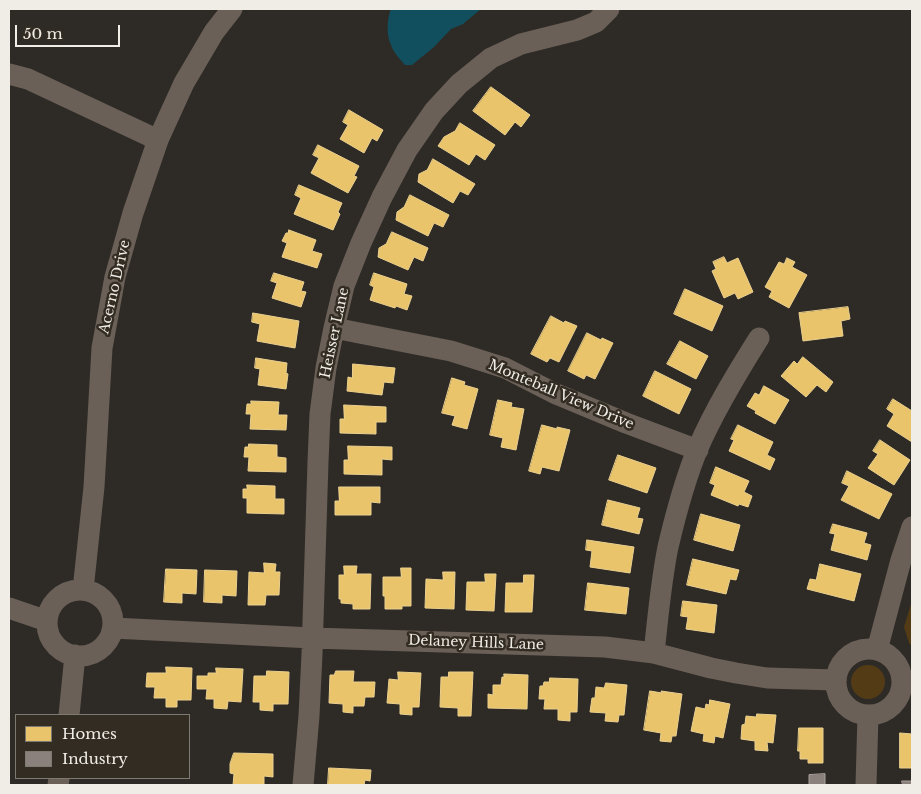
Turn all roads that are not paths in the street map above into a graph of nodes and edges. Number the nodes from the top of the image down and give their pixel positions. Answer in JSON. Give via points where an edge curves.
{"nodes":[{"id":1,"x":232,"y":9,"type":"edge"},
{"id":2,"x":609,"y":9,"type":"edge"},
{"id":3,"x":9,"y":74,"type":"edge"},
{"id":4,"x":158,"y":140,"type":"junction"},
{"id":5,"x":334,"y":328,"type":"junction"},
{"id":6,"x":759,"y":338,"type":"dead end"},
{"id":7,"x":698,"y":450,"type":"junction"},
{"id":8,"x":912,"y":527,"type":"edge"},
{"id":9,"x":83,"y":590,"type":"junction"},
{"id":10,"x":9,"y":608,"type":"edge"},
{"id":11,"x":47,"y":621,"type":"junction"},
{"id":12,"x":113,"y":628,"type":"junction"},
{"id":13,"x":312,"y":638,"type":"junction"},
{"id":14,"x":877,"y":650,"type":"junction"},
{"id":15,"x":654,"y":652,"type":"junction"},
{"id":16,"x":75,"y":655,"type":"junction"},
{"id":17,"x":836,"y":680,"type":"junction"},
{"id":18,"x":907,"y":688,"type":"edge"},
{"id":19,"x":69,"y":714,"type":"edge"},
{"id":20,"x":868,"y":715,"type":"junction"},
{"id":21,"x":303,"y":785,"type":"edge"},
{"id":22,"x":866,"y":785,"type":"edge"}],
"edges":[{"from":1,"to":4,"type":"street","name":"Acerno Drive","via":[[214,32],[184,83]]},
{"from":2,"to":5,"type":"street","name":"Heisser Lane","via":[[596,22],[577,30],[521,44],[491,58],[434,111],[407,150],[360,243],[344,286]]},
{"from":3,"to":4,"type":"street","via":[[28,79]]},
{"from":4,"to":9,"type":"street","name":"Acerno Drive","via":[[122,250],[102,348],[94,487]]},
{"from":5,"to":7,"type":"street","name":"Monteball View Drive","via":[[451,351],[505,368],[626,423]]},
{"from":5,"to":13,"type":"street","name":"Heisser Lane","via":[[320,414]]},
{"from":6,"to":7,"type":"street","via":[[726,393]]},
{"from":7,"to":15,"type":"street","via":[[676,513],[668,548]]},
{"from":8,"to":14,"type":"street"},
{"from":9,"to":11,"type":"street","via":[[65,593],[56,600]]},
{"from":9,"to":12,"type":"street","via":[[104,601],[113,618]]},
{"from":10,"to":11,"type":"street"},
{"from":11,"to":16,"type":"street","via":[[52,641],[59,649]]},
{"from":12,"to":13,"type":"street","name":"Delaney Hills Lane"},
{"from":12,"to":16,"type":"street","via":[[105,645],[97,651]]},
{"from":13,"to":15,"type":"street","name":"Delaney Hills Lane","via":[[604,647]]},
{"from":13,"to":21,"type":"street","name":"Heisser Lane"},
{"from":14,"to":17,"type":"street","via":[[854,652],[845,659]]},
{"from":14,"to":18,"type":"street","via":[[894,660]]},
{"from":15,"to":17,"type":"street","name":"Delaney Hills Lane","via":[[711,668],[767,678]]},
{"from":16,"to":19,"type":"street"},
{"from":17,"to":20,"type":"street","via":[[837,690],[845,704],[858,713]]},
{"from":18,"to":20,"type":"street","via":[[887,710]]},
{"from":20,"to":22,"type":"street"}]}
